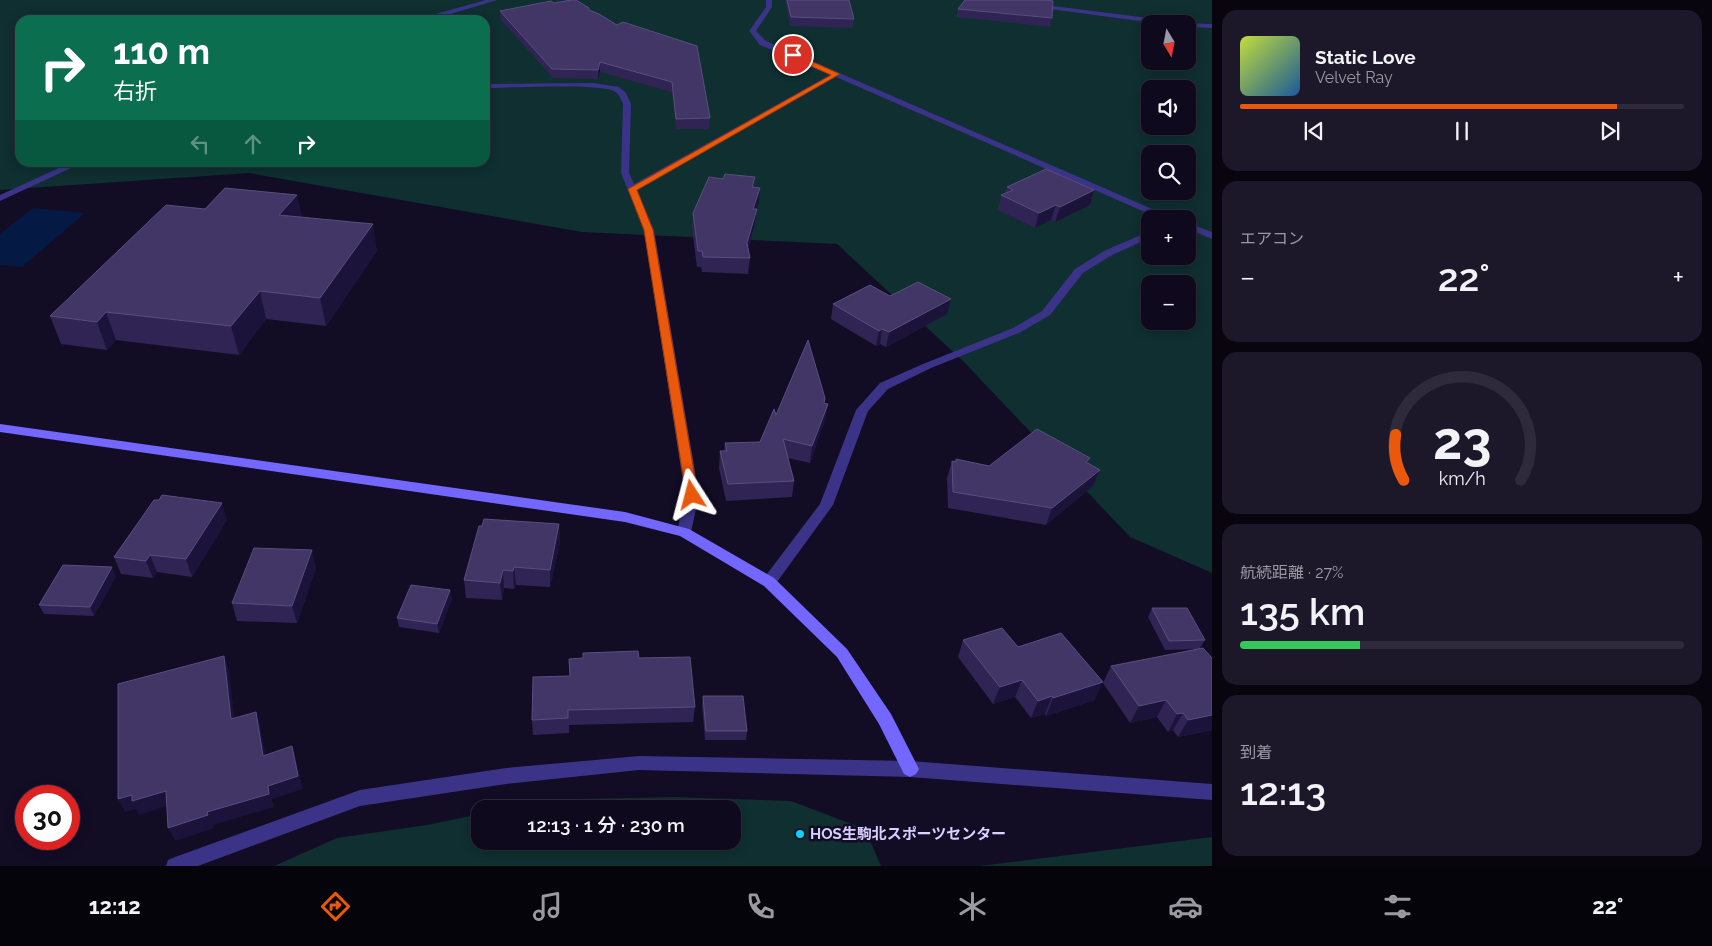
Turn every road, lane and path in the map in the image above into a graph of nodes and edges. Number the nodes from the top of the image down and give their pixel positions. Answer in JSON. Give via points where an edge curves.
{"nodes":[{"id":1,"x":494,"y":0,"type":"edge"},
{"id":2,"x":769,"y":0,"type":"edge"},
{"id":3,"x":1030,"y":5,"type":"edge"},
{"id":4,"x":438,"y":15,"type":"edge"},
{"id":5,"x":1141,"y":19,"type":"edge"},
{"id":6,"x":1196,"y":25,"type":"edge"},
{"id":7,"x":1212,"y":26,"type":"edge"},
{"id":8,"x":837,"y":74,"type":"junction"},
{"id":9,"x":490,"y":86,"type":"edge"},
{"id":10,"x":69,"y":167,"type":"edge"},
{"id":11,"x":632,"y":189,"type":"junction"},
{"id":12,"x":0,"y":198,"type":"edge"},
{"id":13,"x":1149,"y":210,"type":"edge"},
{"id":14,"x":1196,"y":229,"type":"edge"},
{"id":15,"x":1212,"y":236,"type":"edge"},
{"id":16,"x":1141,"y":238,"type":"edge"},
{"id":17,"x":0,"y":428,"type":"edge"},
{"id":18,"x":684,"y":532,"type":"junction"},
{"id":19,"x":769,"y":582,"type":"junction"},
{"id":20,"x":910,"y":769,"type":"junction"},
{"id":21,"x":1212,"y":792,"type":"edge"},
{"id":22,"x":175,"y":866,"type":"edge"}],
"edges":[{"from":1,"to":4,"type":"street"},
{"from":2,"to":8,"type":"street","via":[[769,7],[752,31],[763,43]]},
{"from":3,"to":5,"type":"street"},
{"from":6,"to":7,"type":"street"},
{"from":8,"to":11,"type":"street"},
{"from":8,"to":13,"type":"street"},
{"from":9,"to":11,"type":"street","via":[[592,85],[616,89],[627,104],[625,173]]},
{"from":10,"to":12,"type":"street"},
{"from":11,"to":18,"type":"street","via":[[649,230],[692,495]]},
{"from":14,"to":15,"type":"street"},
{"from":16,"to":19,"type":"street","via":[[1079,271],[1046,313],[1017,330],[884,386],[862,410],[826,505]]},
{"from":17,"to":18,"type":"street","via":[[625,516]]},
{"from":18,"to":19,"type":"street"},
{"from":19,"to":20,"type":"street","via":[[842,653],[885,719]]},
{"from":20,"to":21,"type":"street"},
{"from":20,"to":22,"type":"street","via":[[639,763],[506,776],[360,798]]}]}
